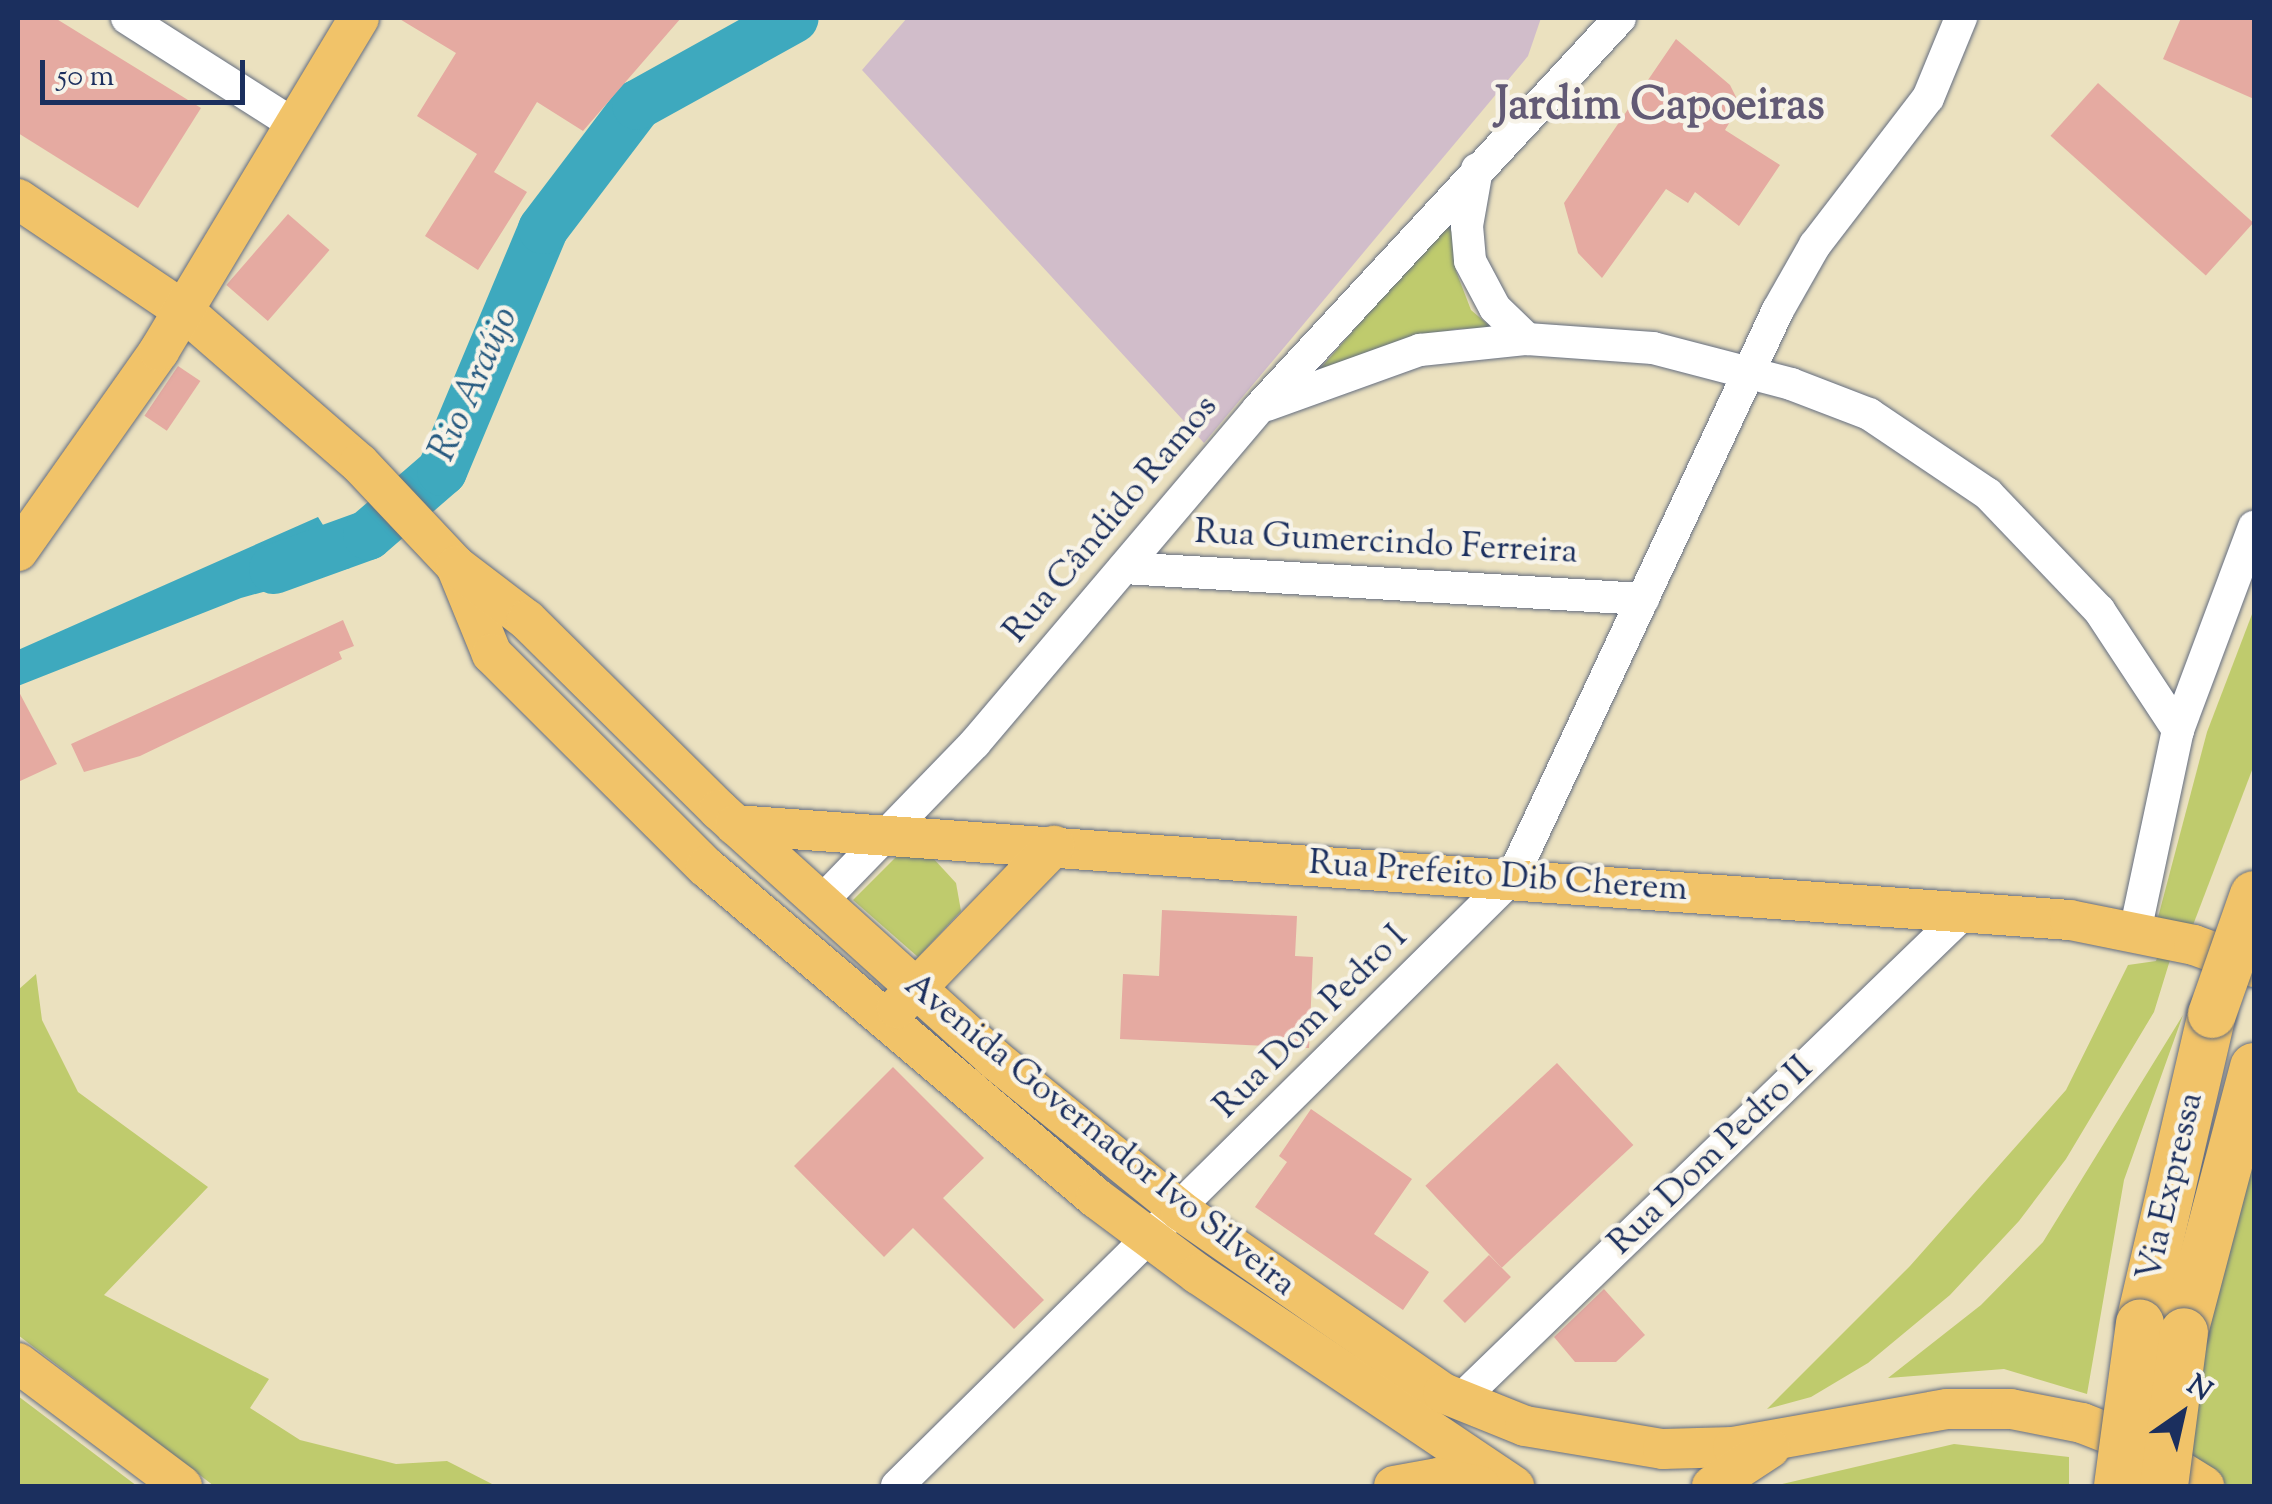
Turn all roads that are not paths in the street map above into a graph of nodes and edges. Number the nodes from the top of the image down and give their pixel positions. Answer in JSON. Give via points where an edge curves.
{"nodes":[{"id":1,"x":127,"y":18,"type":"edge"},
{"id":2,"x":359,"y":18,"type":"edge"},
{"id":3,"x":1620,"y":18,"type":"edge"},
{"id":4,"x":1960,"y":18,"type":"edge"},
{"id":5,"x":292,"y":123,"type":"junction"},
{"id":6,"x":1477,"y":169,"type":"junction"},
{"id":7,"x":18,"y":199,"type":"edge"},
{"id":8,"x":184,"y":311,"type":"junction"},
{"id":9,"x":1527,"y":339,"type":"junction"},
{"id":10,"x":1750,"y":373,"type":"junction"},
{"id":11,"x":1258,"y":409,"type":"junction"},
{"id":12,"x":2254,"y":527,"type":"edge"},
{"id":13,"x":18,"y":551,"type":"edge"},
{"id":14,"x":447,"y":553,"type":"junction"},
{"id":15,"x":1124,"y":568,"type":"junction"},
{"id":16,"x":1644,"y":600,"type":"junction"},
{"id":17,"x":2178,"y":730,"type":"junction"},
{"id":18,"x":735,"y":825,"type":"junction"},
{"id":19,"x":888,"y":836,"type":"junction"},
{"id":20,"x":952,"y":840,"type":"junction"},
{"id":21,"x":1054,"y":846,"type":"junction"},
{"id":22,"x":1512,"y":878,"type":"junction"},
{"id":23,"x":2254,"y":895,"type":"edge"},
{"id":24,"x":819,"y":904,"type":"junction"},
{"id":25,"x":992,"y":910,"type":"junction"},
{"id":26,"x":1965,"y":912,"type":"junction"},
{"id":27,"x":2136,"y":932,"type":"junction"},
{"id":28,"x":2254,"y":967,"type":"edge"},
{"id":29,"x":914,"y":990,"type":"junction"},
{"id":30,"x":886,"y":1019,"type":"junction"},
{"id":31,"x":2250,"y":1089,"type":"edge"},
{"id":32,"x":1181,"y":1211,"type":"junction"},
{"id":33,"x":1150,"y":1238,"type":"junction"},
{"id":34,"x":2162,"y":1328,"type":"junction"},
{"id":35,"x":18,"y":1363,"type":"edge"},
{"id":36,"x":1459,"y":1401,"type":"junction"},
{"id":37,"x":1802,"y":1436,"type":"junction"},
{"id":38,"x":182,"y":1486,"type":"edge"},
{"id":39,"x":897,"y":1486,"type":"edge"},
{"id":40,"x":1394,"y":1486,"type":"edge"},
{"id":41,"x":1480,"y":1486,"type":"edge"},
{"id":42,"x":1514,"y":1486,"type":"edge"},
{"id":43,"x":1712,"y":1486,"type":"edge"},
{"id":44,"x":2118,"y":1486,"type":"edge"},
{"id":45,"x":2164,"y":1486,"type":"edge"},
{"id":46,"x":2204,"y":1486,"type":"edge"}],
"edges":[{"from":1,"to":5,"type":"street"},
{"from":2,"to":5,"type":"main road"},
{"from":3,"to":6,"type":"street"},
{"from":4,"to":10,"type":"street","name":"Rua Dom Pedro I","via":[[1928,98],[1816,244]]},
{"from":5,"to":8,"type":"main road"},
{"from":6,"to":9,"type":"street","via":[[1467,226],[1470,261],[1495,308]]},
{"from":6,"to":11,"type":"street"},
{"from":7,"to":8,"type":"main road"},
{"from":8,"to":13,"type":"main road","via":[[96,449]]},
{"from":8,"to":14,"type":"main road","via":[[359,463]]},
{"from":9,"to":10,"type":"street","name":"Rua Cândido Ramos","via":[[1652,348]]},
{"from":9,"to":11,"type":"street","name":"Rua Cândido Ramos","via":[[1420,350]]},
{"from":10,"to":16,"type":"street","name":"Rua Dom Pedro I"},
{"from":10,"to":17,"type":"street","name":"Rua Cândido Ramos","via":[[1869,414],[1988,494],[2099,610]]},
{"from":11,"to":15,"type":"street","name":"Rua Cândido Ramos"},
{"from":12,"to":17,"type":"street"},
{"from":14,"to":18,"type":"main road","name":"Avenida Governador Ivo Silveira","via":[[527,620]]},
{"from":14,"to":30,"type":"main road","name":"Avenida Governador Ivo Silveira","via":[[492,654],[684,848]]},
{"from":15,"to":16,"type":"street","name":"Rua Gumercindo Ferreira"},
{"from":15,"to":19,"type":"street","name":"Rua Cândido Ramos"},
{"from":16,"to":22,"type":"street","name":"Rua Dom Pedro I"},
{"from":17,"to":27,"type":"street"},
{"from":18,"to":19,"type":"main road","name":"Rua Prefeito Dib Cherem"},
{"from":18,"to":24,"type":"main road","name":"Avenida Governador Ivo Silveira"},
{"from":19,"to":20,"type":"main road","name":"Rua Prefeito Dib Cherem"},
{"from":19,"to":24,"type":"street","name":"Rua Cândido Ramos"},
{"from":20,"to":21,"type":"main road","name":"Rua Prefeito Dib Cherem"},
{"from":20,"to":25,"type":"main road","via":[[975,858],[990,883]]},
{"from":21,"to":22,"type":"main road","name":"Rua Prefeito Dib Cherem"},
{"from":21,"to":25,"type":"main road"},
{"from":22,"to":26,"type":"main road","name":"Rua Prefeito Dib Cherem"},
{"from":22,"to":32,"type":"street","name":"Rua Dom Pedro I"},
{"from":23,"to":34,"type":"highway","name":"Via Expressa","bridge":true,"via":[[2212,1014]]},
{"from":24,"to":29,"type":"main road","name":"Avenida Governador Ivo Silveira"},
{"from":25,"to":29,"type":"main road"},
{"from":26,"to":27,"type":"main road","name":"Rua Prefeito Dib Cherem"},
{"from":26,"to":36,"type":"street","name":"Rua Dom Pedro II"},
{"from":27,"to":28,"type":"main road","name":"Rua Prefeito Dib Cherem"},
{"from":29,"to":30,"type":"main road"},
{"from":29,"to":32,"type":"main road","name":"Avenida Governador Ivo Silveira"},
{"from":30,"to":33,"type":"main road","name":"Avenida Governador Ivo Silveira"},
{"from":31,"to":34,"type":"highway","name":"Via Expressa"},
{"from":32,"to":33,"type":"street","name":"Rua Dom Pedro I"},
{"from":32,"to":36,"type":"main road","name":"Avenida Governador Ivo Silveira"},
{"from":33,"to":39,"type":"street","name":"Rua Dom Pedro I"},
{"from":33,"to":42,"type":"main road","name":"Avenida Governador Ivo Silveira"},
{"from":34,"to":44,"type":"highway","name":"Via Expressa","bridge":true},
{"from":34,"to":45,"type":"highway","name":"Via Expressa","bridge":true},
{"from":35,"to":38,"type":"main road"},
{"from":36,"to":37,"type":"main road","name":"Avenida Governador Ivo Silveira","via":[[1542,1430],[1663,1449]]},
{"from":37,"to":43,"type":"main road","via":[[1764,1451]]},
{"from":37,"to":46,"type":"main road","name":"Avenida Governador Ivo Silveira","via":[[1947,1409],[2011,1409],[2118,1437]]},
{"from":40,"to":41,"type":"main road","via":[[1438,1478]]}]}
